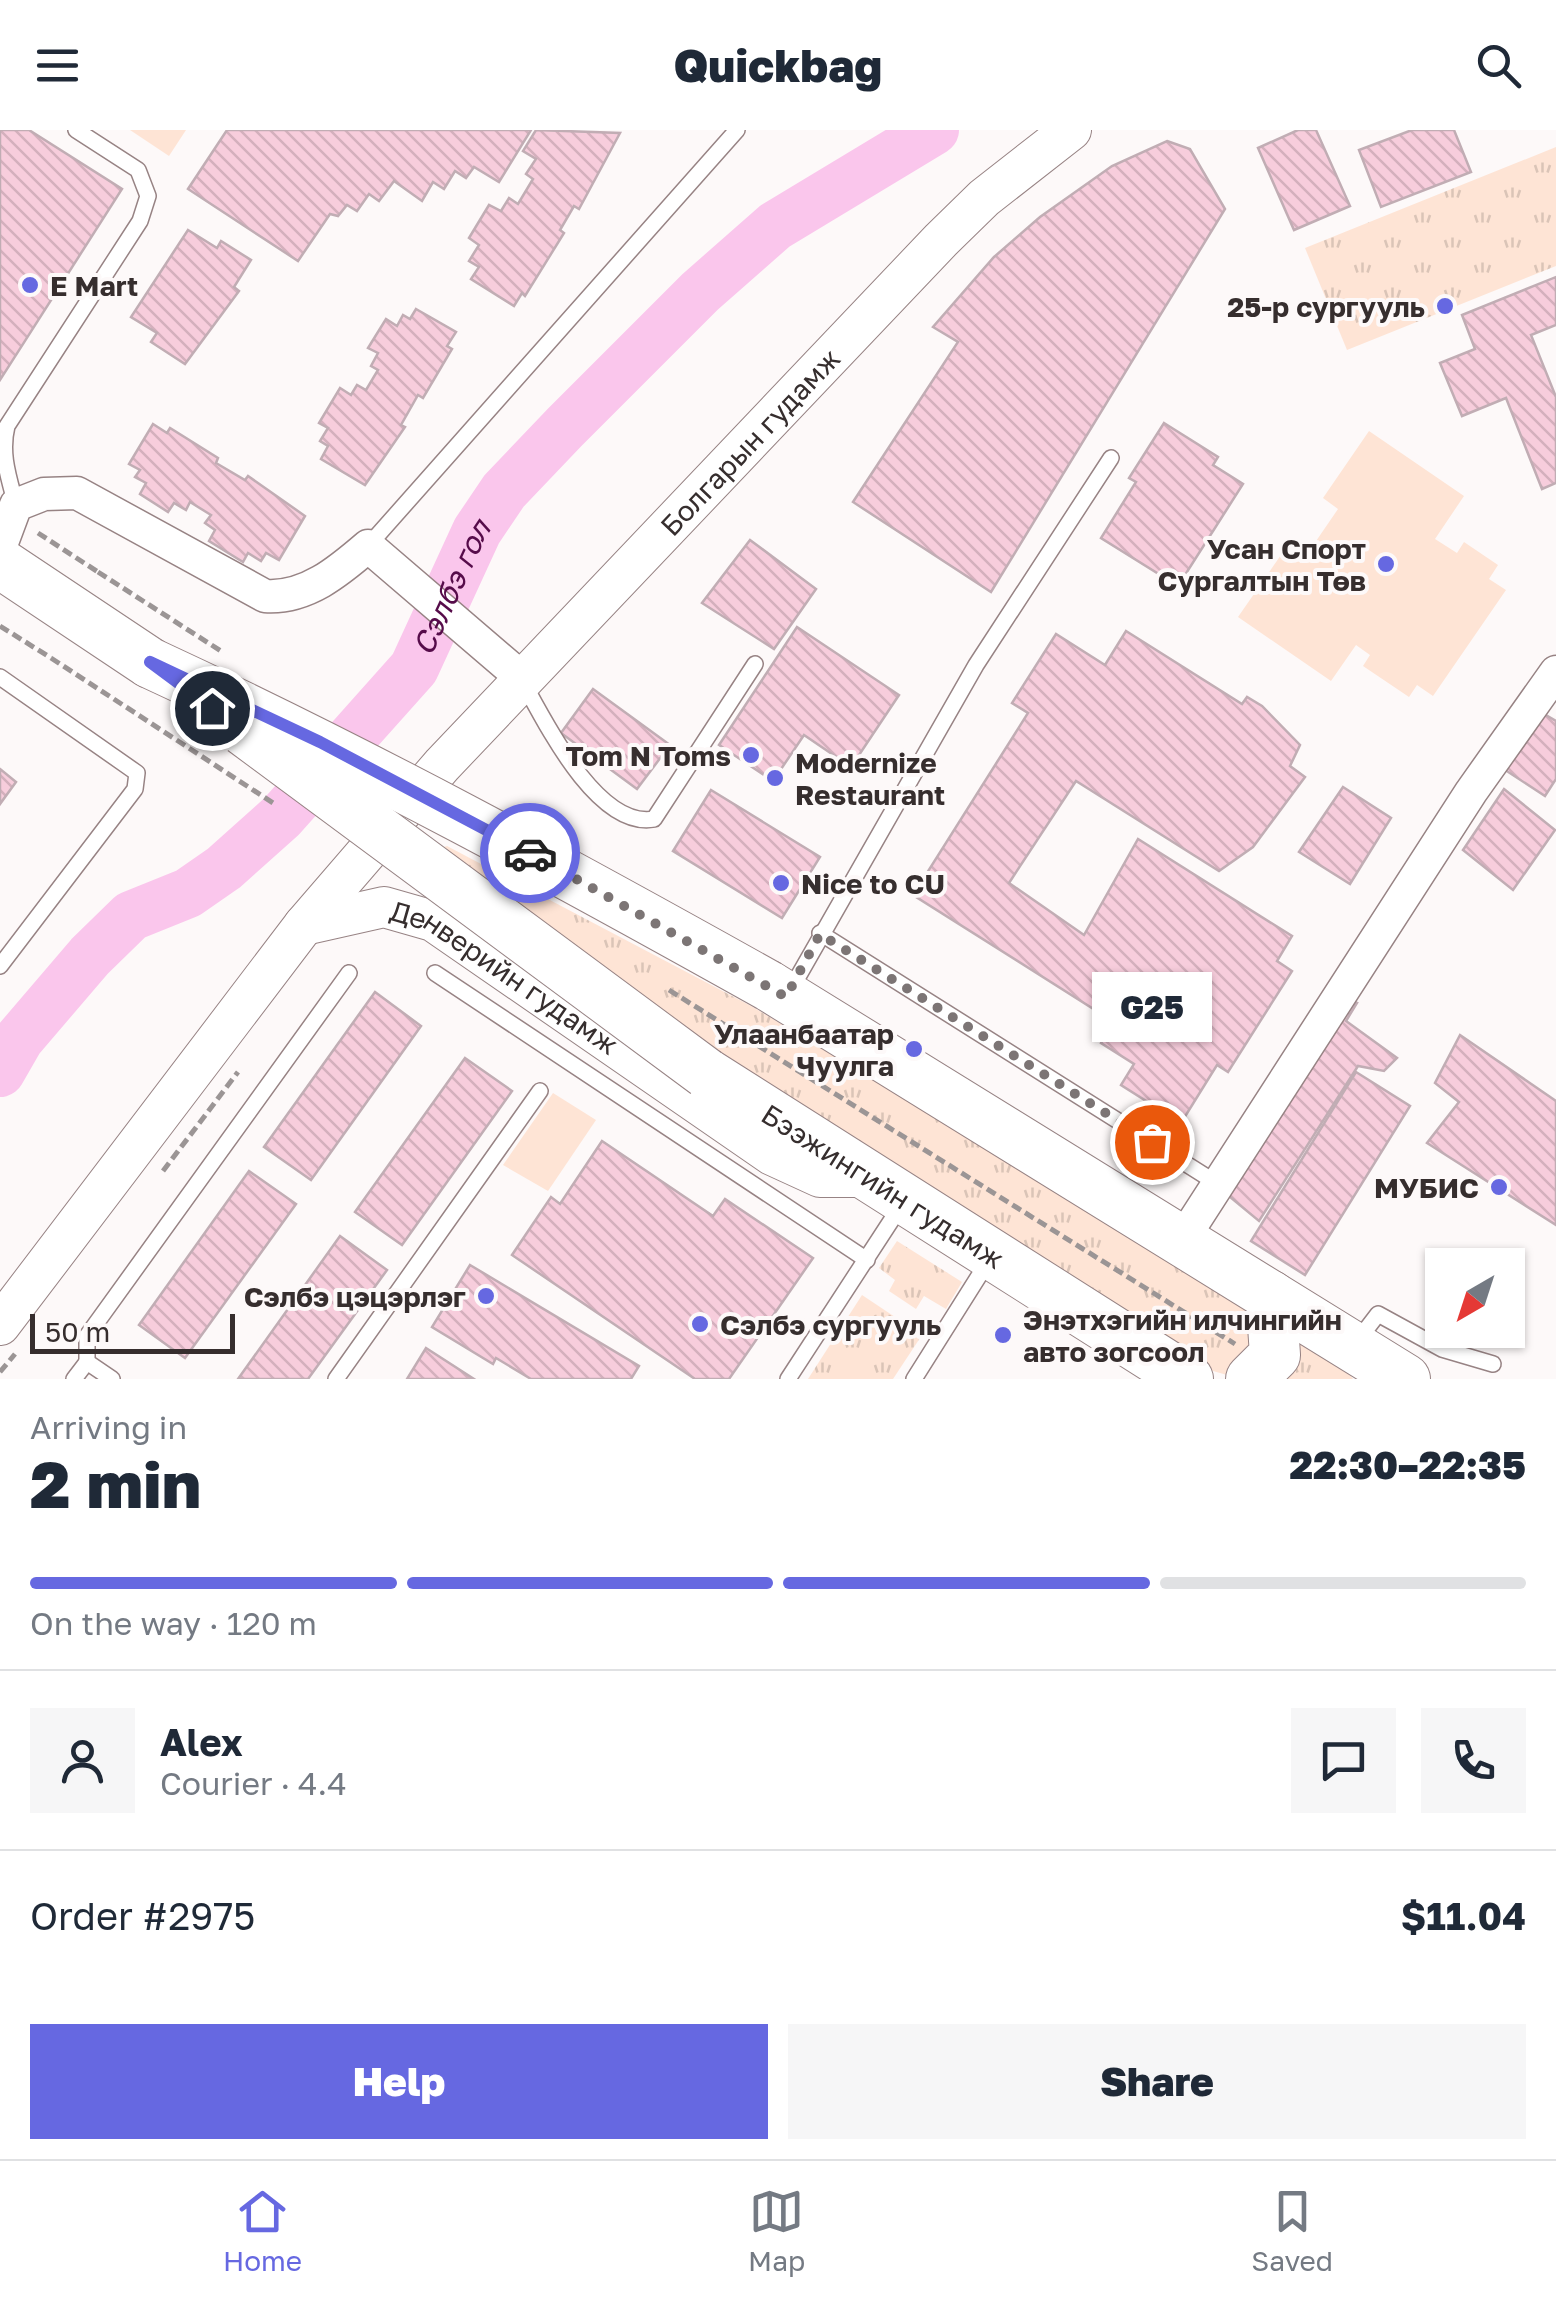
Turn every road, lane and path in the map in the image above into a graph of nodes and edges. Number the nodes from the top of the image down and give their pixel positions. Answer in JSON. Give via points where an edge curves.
{"nodes":[{"id":1,"x":76,"y":130,"type":"edge"},
{"id":2,"x":736,"y":130,"type":"edge"},
{"id":3,"x":1071,"y":130,"type":"edge"},
{"id":4,"x":1112,"y":458,"type":"dead end"},
{"id":5,"x":10,"y":529,"type":"edge"},
{"id":6,"x":0,"y":548,"type":"edge"},
{"id":7,"x":377,"y":554,"type":"junction"},
{"id":8,"x":98,"y":572,"type":"dead end"},
{"id":9,"x":0,"y":626,"type":"edge"},
{"id":10,"x":150,"y":662,"type":"junction"},
{"id":11,"x":755,"y":664,"type":"dead end"},
{"id":12,"x":510,"y":668,"type":"junction"},
{"id":13,"x":1556,"y":672,"type":"edge"},
{"id":14,"x":0,"y":677,"type":"edge"},
{"id":15,"x":279,"y":807,"type":"dead end"},
{"id":16,"x":304,"y":926,"type":"junction"},
{"id":17,"x":820,"y":934,"type":"junction"},
{"id":18,"x":0,"y":966,"type":"edge"},
{"id":19,"x":435,"y":972,"type":"dead end"},
{"id":20,"x":349,"y":973,"type":"dead end"},
{"id":21,"x":670,"y":990,"type":"dead end"},
{"id":22,"x":778,"y":992,"type":"junction"},
{"id":23,"x":540,"y":1091,"type":"dead end"},
{"id":24,"x":1218,"y":1184,"type":"junction"},
{"id":25,"x":886,"y":1189,"type":"junction"},
{"id":26,"x":1182,"y":1240,"type":"junction"},
{"id":27,"x":992,"y":1256,"type":"junction"},
{"id":28,"x":867,"y":1260,"type":"junction"},
{"id":29,"x":1271,"y":1296,"type":"junction"},
{"id":30,"x":0,"y":1324,"type":"edge"},
{"id":31,"x":1354,"y":1347,"type":"junction"},
{"id":32,"x":87,"y":1362,"type":"junction"},
{"id":33,"x":1493,"y":1364,"type":"dead end"},
{"id":34,"x":1260,"y":1372,"type":"edge"},
{"id":35,"x":74,"y":1379,"type":"edge"},
{"id":36,"x":112,"y":1379,"type":"edge"},
{"id":37,"x":336,"y":1379,"type":"edge"},
{"id":38,"x":788,"y":1379,"type":"edge"},
{"id":39,"x":914,"y":1379,"type":"edge"},
{"id":40,"x":1188,"y":1379,"type":"edge"},
{"id":41,"x":1405,"y":1379,"type":"edge"}],
"edges":[{"from":1,"to":5,"type":"lane","via":[[138,170],[148,196],[140,221],[7,426],[2,442]]},
{"from":2,"to":7,"type":"lane"},
{"from":3,"to":12,"type":"street","name":"Болгарын гудамж","via":[[984,198]]},
{"from":4,"to":17,"type":"lane","via":[[976,665]]},
{"from":5,"to":6,"type":"street"},
{"from":5,"to":7,"type":"street","via":[[44,494],[77,492],[265,596],[285,598]]},
{"from":5,"to":8,"type":"path"},
{"from":5,"to":10,"type":"main road","name":"Бээжингийн гудамж","via":[[82,618]]},
{"from":7,"to":12,"type":"street"},
{"from":9,"to":15,"type":"path","bridge":true},
{"from":10,"to":22,"type":"main road","name":"Бээжингийн гудамж","bridge":true,"via":[[486,828]]},
{"from":10,"to":25,"type":"main road","name":"Бээжингийн гудамж","bridge":true,"via":[[706,1072]]},
{"from":11,"to":12,"type":"lane","via":[[654,819],[640,822],[624,818],[562,754]]},
{"from":12,"to":16,"type":"street","name":"Болгарын гудамж","via":[[442,765]]},
{"from":13,"to":24,"type":"street","via":[[1470,792]]},
{"from":14,"to":18,"type":"lane","via":[[137,773],[135,789]]},
{"from":16,"to":25,"type":"street","name":"Денверийн гудамж","via":[[384,907],[433,921],[772,1155],[820,1177]]},
{"from":16,"to":30,"type":"street"},
{"from":17,"to":22,"type":"lane"},
{"from":17,"to":24,"type":"lane"},
{"from":19,"to":28,"type":"lane"},
{"from":20,"to":32,"type":"lane","via":[[87,1336]]},
{"from":21,"to":34,"type":"path"},
{"from":22,"to":26,"type":"main road","name":"Бээжингийн гудамж"},
{"from":23,"to":37,"type":"lane"},
{"from":24,"to":26,"type":"street"},
{"from":25,"to":27,"type":"main road","name":"Бээжингийн гудамж"},
{"from":25,"to":28,"type":"lane"},
{"from":26,"to":29,"type":"main road","name":"Бээжингийн гудамж"},
{"from":27,"to":39,"type":"lane"},
{"from":27,"to":40,"type":"main road","name":"Бээжингийн гудамж"},
{"from":28,"to":38,"type":"lane"},
{"from":29,"to":31,"type":"main road","name":"Бээжингийн гудамж"},
{"from":29,"to":34,"type":"main road","via":[[1276,1342]]},
{"from":31,"to":33,"type":"lane","via":[[1378,1314],[1442,1349]]},
{"from":31,"to":41,"type":"main road","name":"Бээжингийн гудамж"},
{"from":32,"to":35,"type":"lane"},
{"from":32,"to":36,"type":"lane"}]}
